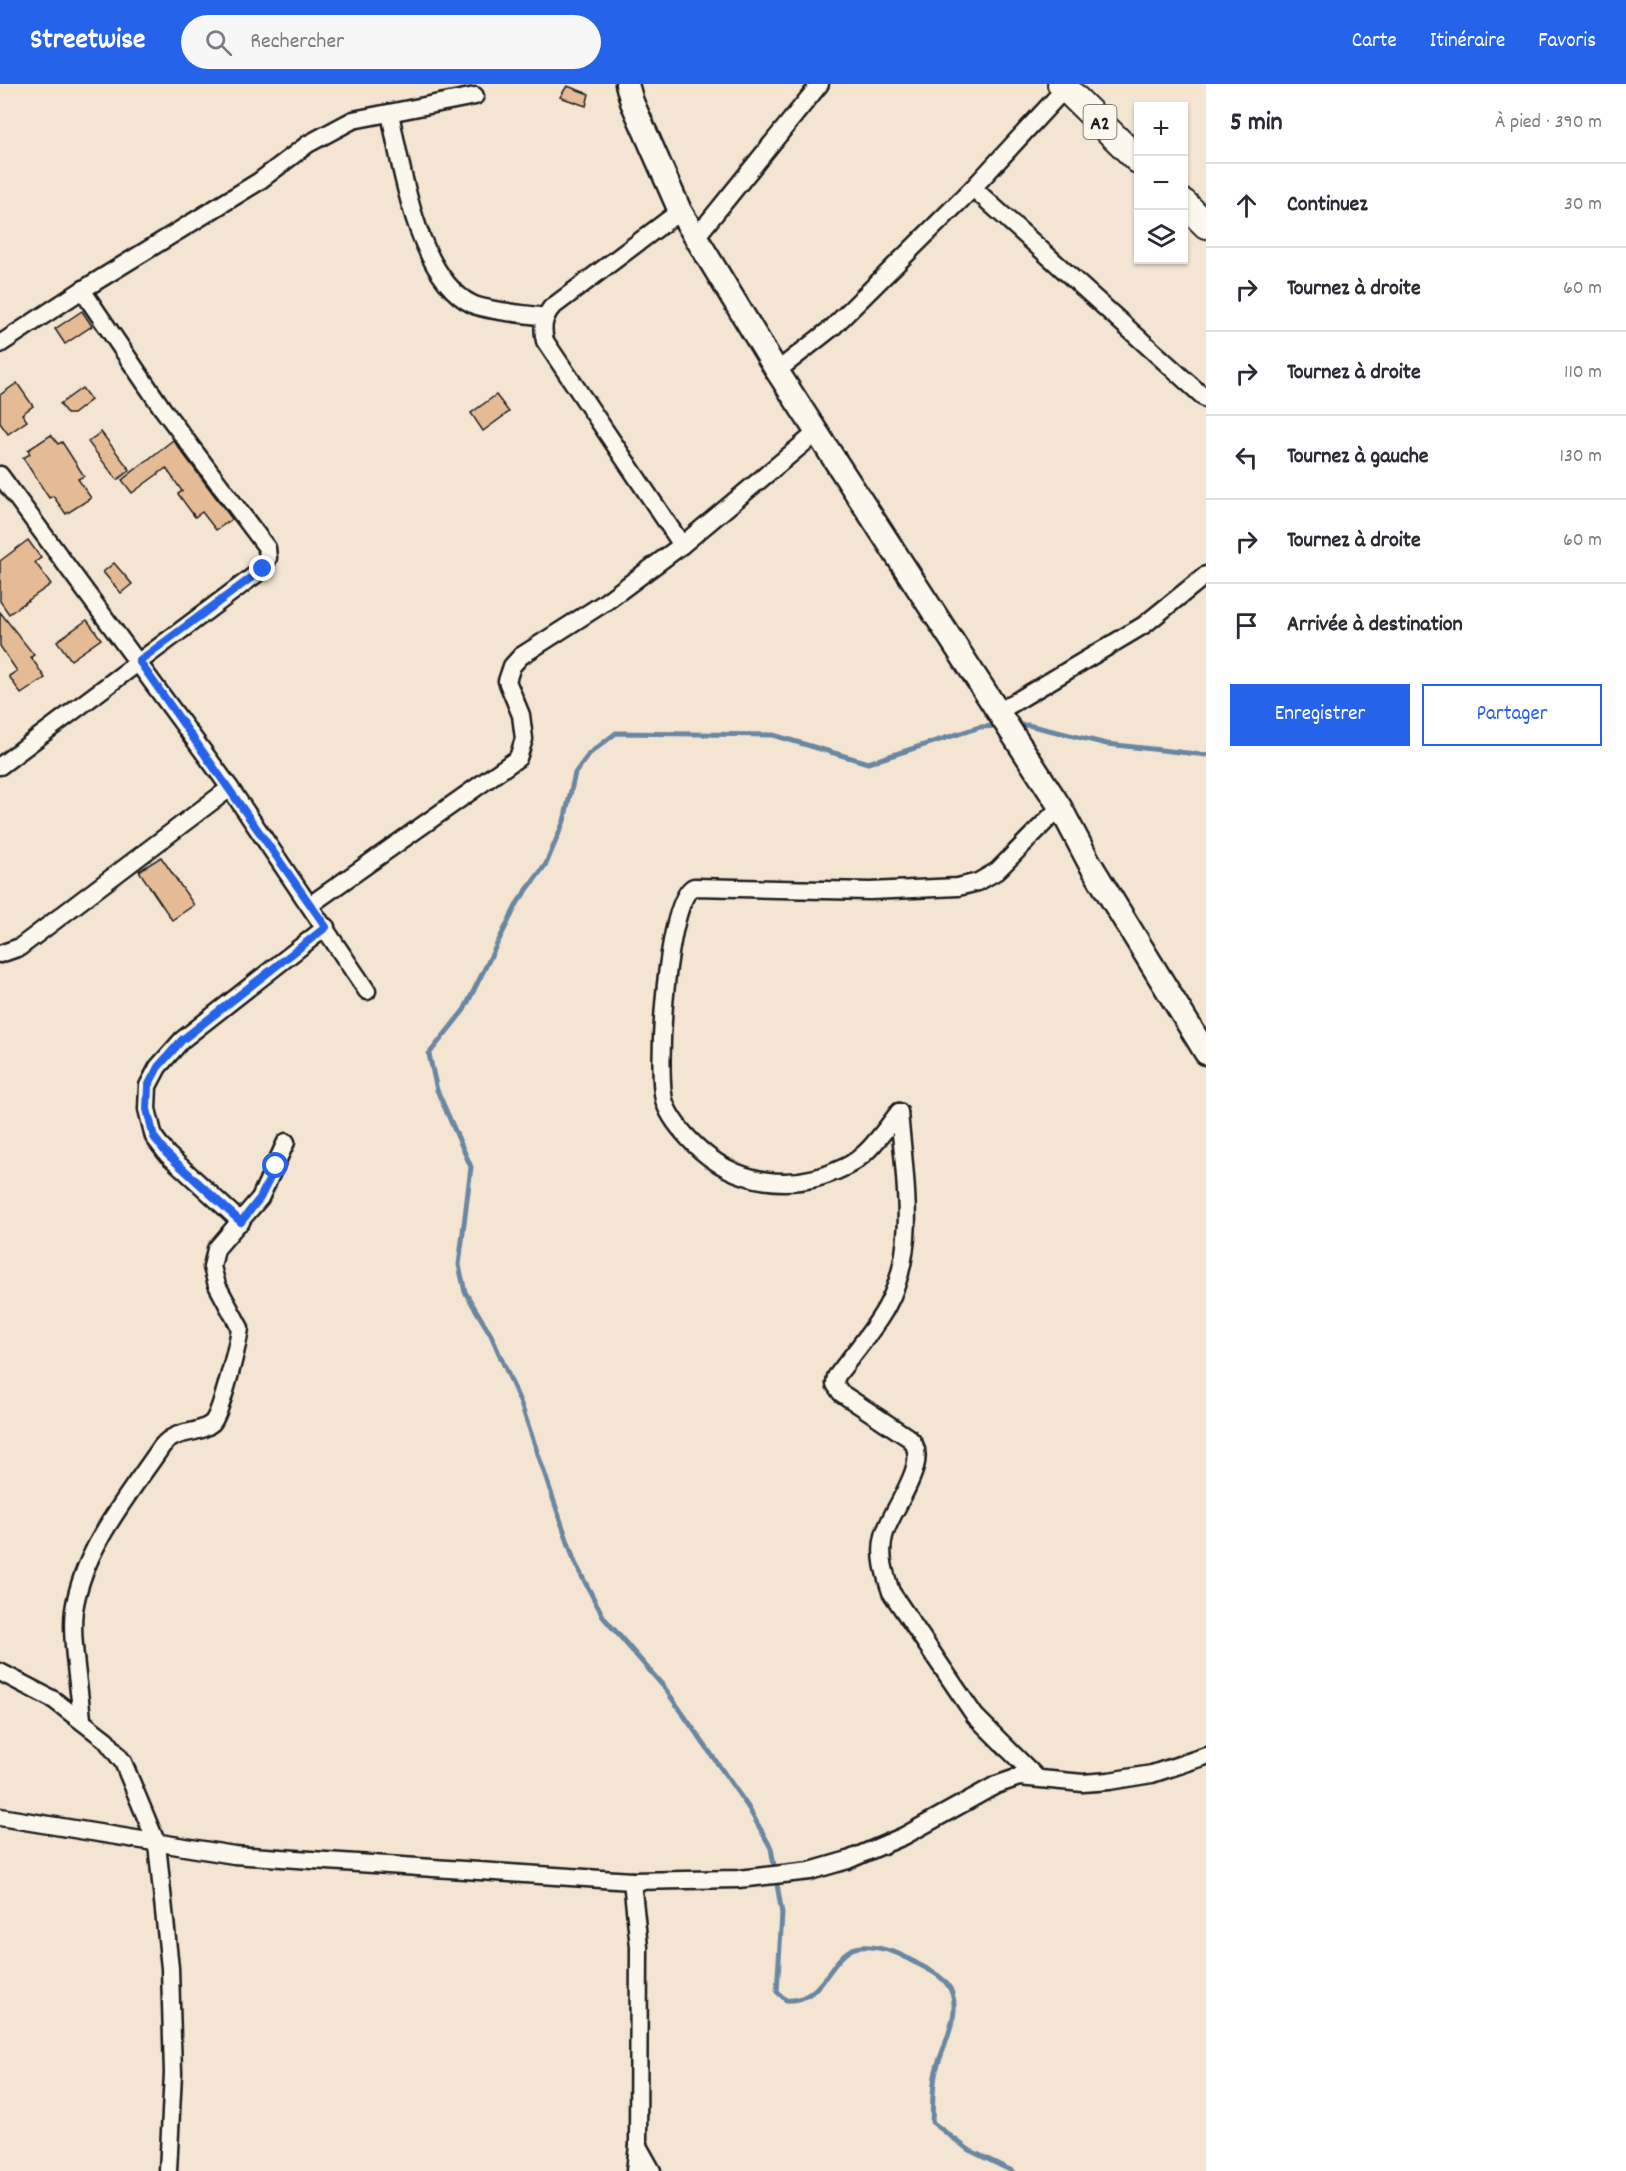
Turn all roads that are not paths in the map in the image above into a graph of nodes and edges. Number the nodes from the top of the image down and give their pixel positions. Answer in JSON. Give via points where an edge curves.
{"nodes":[{"id":1,"x":627,"y":84,"type":"edge"},
{"id":2,"x":820,"y":84,"type":"edge"},
{"id":3,"x":1065,"y":85,"type":"edge"},
{"id":4,"x":475,"y":96,"type":"dead end"},
{"id":5,"x":390,"y":112,"type":"junction"},
{"id":6,"x":1134,"y":156,"type":"edge"},
{"id":7,"x":973,"y":188,"type":"junction"},
{"id":8,"x":1188,"y":207,"type":"edge"},
{"id":9,"x":680,"y":211,"type":"junction"},
{"id":10,"x":1206,"y":225,"type":"edge"},
{"id":11,"x":697,"y":236,"type":"junction"},
{"id":12,"x":82,"y":290,"type":"junction"},
{"id":13,"x":544,"y":317,"type":"junction"},
{"id":14,"x":0,"y":344,"type":"edge"},
{"id":15,"x":777,"y":370,"type":"junction"},
{"id":16,"x":1206,"y":399,"type":"edge"},
{"id":17,"x":816,"y":433,"type":"junction"},
{"id":18,"x":0,"y":475,"type":"edge"},
{"id":19,"x":682,"y":545,"type":"junction"},
{"id":20,"x":1206,"y":575,"type":"edge"},
{"id":21,"x":139,"y":661,"type":"junction"},
{"id":22,"x":998,"y":712,"type":"junction"},
{"id":23,"x":0,"y":766,"type":"edge"},
{"id":24,"x":230,"y":788,"type":"junction"},
{"id":25,"x":1060,"y":807,"type":"junction"},
{"id":26,"x":310,"y":905,"type":"junction"},
{"id":27,"x":326,"y":927,"type":"junction"},
{"id":28,"x":0,"y":954,"type":"edge"},
{"id":29,"x":367,"y":991,"type":"dead end"},
{"id":30,"x":1206,"y":1053,"type":"edge"},
{"id":31,"x":286,"y":1142,"type":"dead end"},
{"id":32,"x":241,"y":1222,"type":"junction"},
{"id":33,"x":0,"y":1672,"type":"edge"},
{"id":34,"x":82,"y":1720,"type":"junction"},
{"id":35,"x":1206,"y":1756,"type":"edge"},
{"id":36,"x":1036,"y":1777,"type":"junction"},
{"id":37,"x":0,"y":1817,"type":"edge"},
{"id":38,"x":157,"y":1844,"type":"junction"},
{"id":39,"x":632,"y":1881,"type":"junction"},
{"id":40,"x":638,"y":2146,"type":"junction"},
{"id":41,"x":168,"y":2171,"type":"edge"},
{"id":42,"x":635,"y":2171,"type":"edge"},
{"id":43,"x":652,"y":2171,"type":"edge"}],
"edges":[{"from":1,"to":9,"type":"street"},
{"from":2,"to":11,"type":"street"},
{"from":3,"to":6,"type":"main road","number":"A2"},
{"from":3,"to":7,"type":"street"},
{"from":4,"to":5,"type":"street"},
{"from":5,"to":12,"type":"street","via":[[353,120],[308,144],[258,182]]},
{"from":5,"to":13,"type":"street","via":[[404,180],[422,239],[440,278],[472,304]]},
{"from":7,"to":15,"type":"street","via":[[833,327]]},
{"from":7,"to":16,"type":"street"},
{"from":8,"to":10,"type":"main road"},
{"from":9,"to":11,"type":"street"},
{"from":9,"to":13,"type":"street","via":[[550,308]]},
{"from":11,"to":15,"type":"street"},
{"from":12,"to":14,"type":"street"},
{"from":12,"to":21,"type":"street","via":[[162,408],[267,548],[263,569]]},
{"from":13,"to":19,"type":"street","via":[[545,341]]},
{"from":15,"to":17,"type":"street"},
{"from":17,"to":19,"type":"street"},
{"from":17,"to":22,"type":"street"},
{"from":18,"to":21,"type":"street"},
{"from":19,"to":26,"type":"street","via":[[512,666],[507,681],[521,715],[524,739],[518,758]]},
{"from":20,"to":22,"type":"street","via":[[1144,625]]},
{"from":21,"to":23,"type":"street"},
{"from":21,"to":24,"type":"street"},
{"from":22,"to":25,"type":"street"},
{"from":24,"to":26,"type":"street"},
{"from":24,"to":28,"type":"street","via":[[20,947]]},
{"from":25,"to":30,"type":"street","via":[[1089,862]]},
{"from":25,"to":36,"type":"street","via":[[997,871],[958,887],[870,891],[689,889],[675,926],[662,1022],[665,1103],[687,1137],[706,1156],[735,1174],[755,1180],[811,1180],[846,1167],[869,1150],[898,1112],[907,1230],[902,1263],[887,1307],[836,1377],[835,1384],[841,1393],[909,1438],[917,1451],[916,1469],[884,1535],[883,1562],[891,1592],[975,1716]]},
{"from":26,"to":27,"type":"street"},
{"from":27,"to":29,"type":"street"},
{"from":27,"to":32,"type":"street","via":[[182,1040],[158,1067],[148,1086],[147,1109],[154,1137],[167,1154]]},
{"from":31,"to":32,"type":"street","via":[[260,1198]]},
{"from":32,"to":34,"type":"street","via":[[216,1249],[212,1267],[240,1328],[219,1410],[211,1423],[169,1437],[117,1510],[78,1588],[73,1613]]},
{"from":33,"to":34,"type":"street","via":[[54,1700]]},
{"from":34,"to":38,"type":"street","via":[[106,1740],[123,1762]]},
{"from":35,"to":36,"type":"street","via":[[1152,1774],[1109,1781],[1083,1783]]},
{"from":36,"to":39,"type":"street","via":[[1019,1777],[996,1785],[904,1836],[810,1871],[738,1879]]},
{"from":37,"to":38,"type":"street"},
{"from":38,"to":39,"type":"street","via":[[234,1855]]},
{"from":38,"to":41,"type":"street","via":[[170,1968],[173,2073]]},
{"from":39,"to":40,"type":"street","via":[[639,1947]]},
{"from":40,"to":42,"type":"street"},
{"from":40,"to":43,"type":"street"}]}
